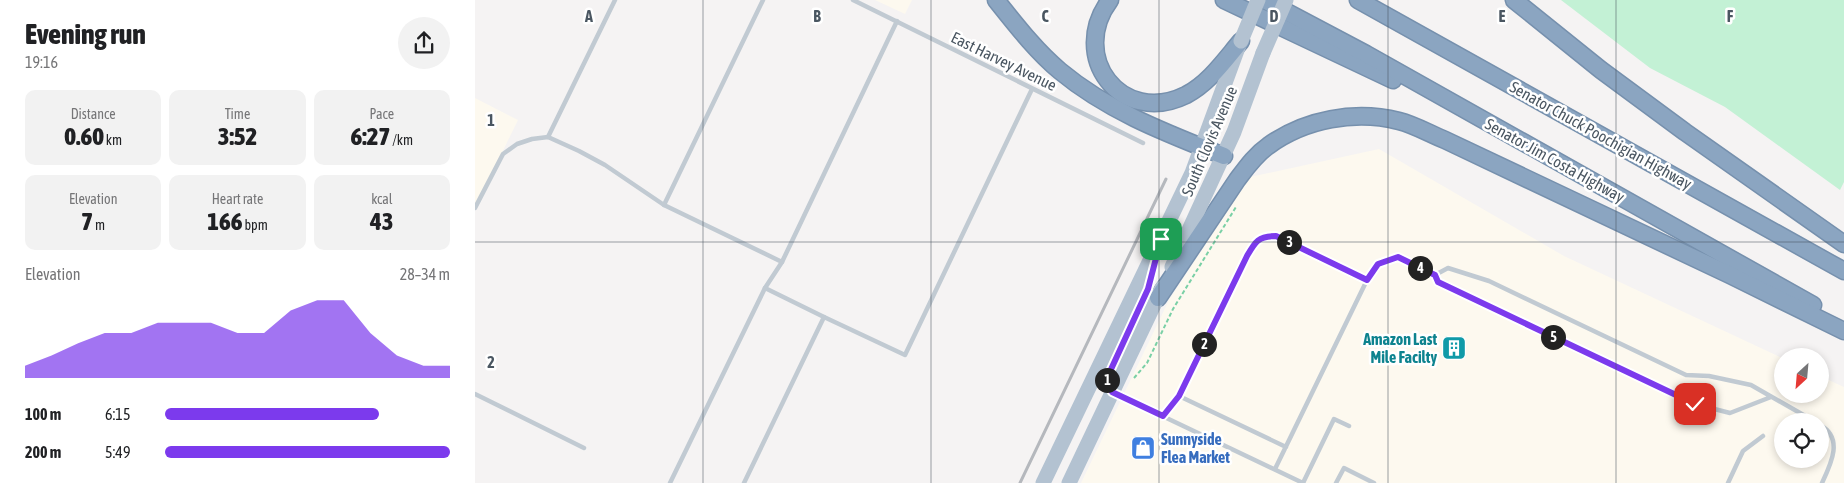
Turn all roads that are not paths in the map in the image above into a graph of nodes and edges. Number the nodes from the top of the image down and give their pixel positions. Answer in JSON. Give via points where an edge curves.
{"nodes":[{"id":1,"x":615,"y":0,"type":"edge"},
{"id":2,"x":763,"y":0,"type":"edge"},
{"id":3,"x":853,"y":0,"type":"edge"},
{"id":4,"x":996,"y":0,"type":"edge"},
{"id":5,"x":1110,"y":0,"type":"edge"},
{"id":6,"x":1224,"y":0,"type":"edge"},
{"id":7,"x":1258,"y":0,"type":"edge"},
{"id":8,"x":1264,"y":0,"type":"edge"},
{"id":9,"x":1286,"y":0,"type":"edge"},
{"id":10,"x":1358,"y":0,"type":"edge"},
{"id":11,"x":1514,"y":0,"type":"edge"},
{"id":12,"x":897,"y":21,"type":"junction"},
{"id":13,"x":1241,"y":41,"type":"junction"},
{"id":14,"x":1032,"y":89,"type":"junction"},
{"id":15,"x":548,"y":137,"type":"junction"},
{"id":16,"x":1523,"y":142,"type":"junction"},
{"id":17,"x":1143,"y":143,"type":"dead end"},
{"id":18,"x":1203,"y":147,"type":"junction"},
{"id":19,"x":1224,"y":156,"type":"junction"},
{"id":20,"x":664,"y":205,"type":"junction"},
{"id":21,"x":475,"y":208,"type":"edge"},
{"id":22,"x":1161,"y":239,"type":"junction"},
{"id":23,"x":1844,"y":244,"type":"edge"},
{"id":24,"x":782,"y":262,"type":"junction"},
{"id":25,"x":1844,"y":271,"type":"edge"},
{"id":26,"x":1435,"y":275,"type":"junction"},
{"id":27,"x":1367,"y":280,"type":"junction"},
{"id":28,"x":765,"y":288,"type":"junction"},
{"id":29,"x":1158,"y":298,"type":"junction"},
{"id":30,"x":824,"y":317,"type":"junction"},
{"id":31,"x":1844,"y":323,"type":"edge"},
{"id":32,"x":1844,"y":331,"type":"edge"},
{"id":33,"x":1112,"y":392,"type":"junction"},
{"id":34,"x":475,"y":394,"type":"edge"},
{"id":35,"x":1179,"y":396,"type":"junction"},
{"id":36,"x":1771,"y":397,"type":"junction"},
{"id":37,"x":1800,"y":413,"type":"edge"},
{"id":38,"x":1163,"y":416,"type":"junction"},
{"id":39,"x":1349,"y":426,"type":"dead end"},
{"id":40,"x":1829,"y":433,"type":"edge"},
{"id":41,"x":1763,"y":436,"type":"dead end"},
{"id":42,"x":1286,"y":447,"type":"junction"},
{"id":43,"x":584,"y":448,"type":"dead end"},
{"id":44,"x":1829,"y":468,"type":"edge"},
{"id":45,"x":1829,"y":468,"type":"edge"},
{"id":46,"x":1275,"y":469,"type":"junction"},
{"id":47,"x":670,"y":483,"type":"edge"},
{"id":48,"x":744,"y":483,"type":"edge"},
{"id":49,"x":1043,"y":483,"type":"edge"},
{"id":50,"x":1069,"y":483,"type":"edge"},
{"id":51,"x":1303,"y":483,"type":"edge"},
{"id":52,"x":1336,"y":483,"type":"edge"},
{"id":53,"x":1374,"y":483,"type":"edge"},
{"id":54,"x":1728,"y":483,"type":"edge"},
{"id":55,"x":1821,"y":483,"type":"edge"}],
"edges":[{"from":1,"to":15,"type":"lane"},
{"from":2,"to":20,"type":"lane"},
{"from":3,"to":12,"type":"lane","name":"East Harvey Avenue"},
{"from":4,"to":18,"type":"highway","via":[[1044,56],[1075,83],[1110,107]]},
{"from":5,"to":13,"type":"highway","via":[[1099,17],[1095,52],[1103,72],[1117,89],[1141,102],[1164,102],[1194,90],[1213,75]]},
{"from":6,"to":16,"type":"highway"},
{"from":7,"to":13,"type":"main road","name":"South Clovis Avenue","bridge":true},
{"from":8,"to":16,"type":"highway","name":"Senator Jim Costa Highway"},
{"from":9,"to":19,"type":"main road","name":"South Clovis Avenue","bridge":true},
{"from":10,"to":25,"type":"highway","name":"Senator Chuck Poochigian Highway"},
{"from":11,"to":23,"type":"highway","via":[[1601,70]]},
{"from":12,"to":14,"type":"lane","name":"East Harvey Avenue"},
{"from":12,"to":24,"type":"lane"},
{"from":13,"to":18,"type":"main road","name":"South Clovis Avenue"},
{"from":14,"to":17,"type":"lane","name":"East Harvey Avenue"},
{"from":14,"to":30,"type":"lane","via":[[905,355]]},
{"from":15,"to":20,"type":"lane","via":[[605,165]]},
{"from":15,"to":21,"type":"lane","via":[[532,139],[503,154]]},
{"from":16,"to":31,"type":"highway","name":"Senator Jim Costa Highway"},
{"from":18,"to":19,"type":"highway"},
{"from":18,"to":22,"type":"main road","name":"South Clovis Avenue"},
{"from":19,"to":29,"type":"main road","name":"South Clovis Avenue"},
{"from":20,"to":24,"type":"lane"},
{"from":22,"to":33,"type":"main road","via":[[1148,289],[1107,378]]},
{"from":22,"to":49,"type":"main road","name":"South Clovis Avenue"},
{"from":24,"to":28,"type":"lane"},
{"from":26,"to":27,"type":"lane","via":[[1398,257],[1378,264]]},
{"from":26,"to":36,"type":"lane","via":[[1448,268],[1489,281],[1686,375],[1709,376],[1751,385]]},
{"from":26,"to":36,"type":"lane","via":[[1438,282],[1695,404],[1729,413]]},
{"from":27,"to":35,"type":"lane","via":[[1276,236],[1255,241]]},
{"from":27,"to":42,"type":"lane"},
{"from":28,"to":30,"type":"lane"},
{"from":28,"to":47,"type":"lane"},
{"from":29,"to":32,"type":"highway","via":[[1237,180],[1267,147],[1293,131],[1321,122],[1369,116],[1401,122],[1445,140]]},
{"from":29,"to":33,"type":"main road","name":"South Clovis Avenue"},
{"from":30,"to":48,"type":"lane"},
{"from":33,"to":38,"type":"lane"},
{"from":33,"to":50,"type":"main road","name":"South Clovis Avenue"},
{"from":34,"to":43,"type":"lane"},
{"from":35,"to":38,"type":"lane"},
{"from":35,"to":42,"type":"lane"},
{"from":36,"to":37,"type":"lane"},
{"from":38,"to":46,"type":"lane"},
{"from":39,"to":51,"type":"lane","via":[[1334,419]]},
{"from":40,"to":45,"type":"lane","via":[[1834,444]]},
{"from":41,"to":54,"type":"lane","via":[[1743,451]]},
{"from":42,"to":46,"type":"lane"},
{"from":44,"to":55,"type":"lane"},
{"from":46,"to":51,"type":"lane"},
{"from":52,"to":53,"type":"lane","via":[[1344,468]]}]}
